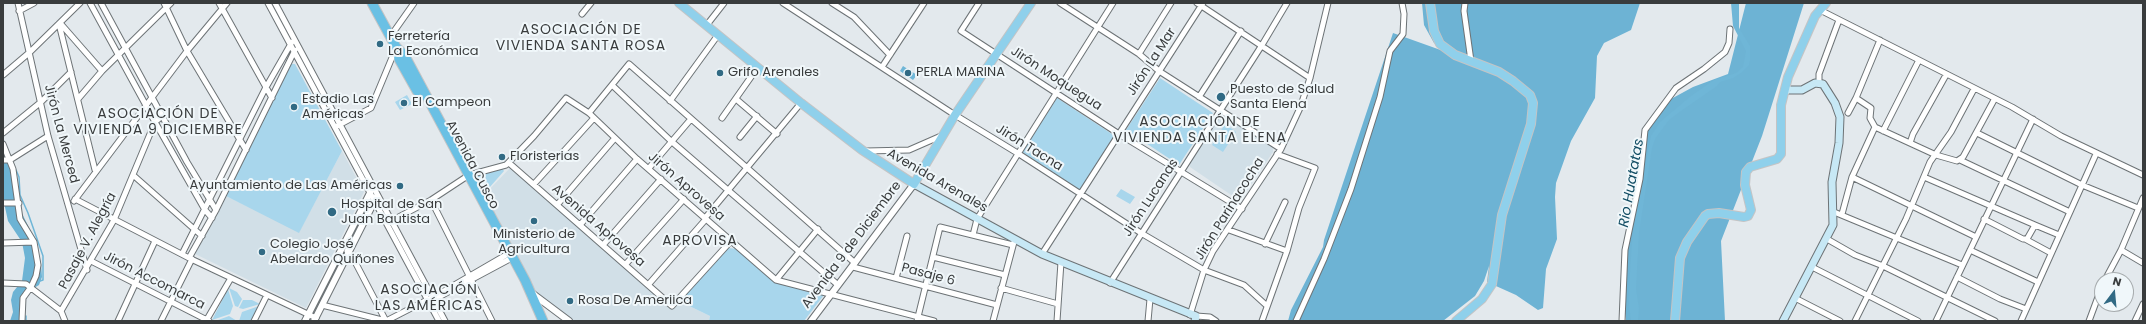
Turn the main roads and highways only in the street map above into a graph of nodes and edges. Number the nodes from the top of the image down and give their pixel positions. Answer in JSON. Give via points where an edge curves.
{"nodes":[{"id":1,"x":372,"y":3,"type":"edge"},
{"id":2,"x":679,"y":3,"type":"edge"},
{"id":3,"x":1031,"y":3,"type":"edge"},
{"id":4,"x":1430,"y":3,"type":"edge"},
{"id":5,"x":1826,"y":3,"type":"edge"},
{"id":6,"x":1785,"y":90,"type":"junction"},
{"id":7,"x":466,"y":176,"type":"junction"},
{"id":8,"x":914,"y":184,"type":"junction"},
{"id":9,"x":530,"y":292,"type":"junction"},
{"id":10,"x":1194,"y":317,"type":"edge"},
{"id":11,"x":543,"y":321,"type":"edge"},
{"id":12,"x":1456,"y":321,"type":"edge"},
{"id":13,"x":1675,"y":321,"type":"edge"},
{"id":14,"x":1783,"y":321,"type":"edge"}],
"edges":[{"from":1,"to":7,"type":"highway","name":"Avenida Cusco","via":[[396,47],[399,59]]},
{"from":2,"to":8,"type":"main road","name":"Avenida Arenales","via":[[862,150]]},
{"from":3,"to":8,"type":"main road","name":"Avenida 9 de Diciembre","via":[[995,53]]},
{"from":4,"to":12,"type":"main road","via":[[1437,40],[1455,55],[1499,72],[1523,88],[1530,96],[1533,112],[1502,215],[1492,284],[1482,299]]},
{"from":5,"to":6,"type":"main road","via":[[1820,10],[1788,77]]},
{"from":6,"to":13,"type":"main road","via":[[1781,104],[1781,154],[1777,159],[1750,167],[1746,172],[1751,210],[1748,216],[1708,214],[1686,242],[1680,258]]},
{"from":6,"to":14,"type":"main road","via":[[1802,90],[1819,83],[1827,88],[1840,117],[1839,142],[1832,182],[1833,225]]},
{"from":7,"to":9,"type":"highway","name":"Avenida Cusco"},
{"from":7,"to":9,"type":"highway","name":"Avenida Cusco","via":[[507,257],[523,286]]},
{"from":8,"to":10,"type":"main road","name":"Avenida Arenales","via":[[1014,242]]},
{"from":9,"to":11,"type":"highway","name":"Avenida Cusco"}]}
